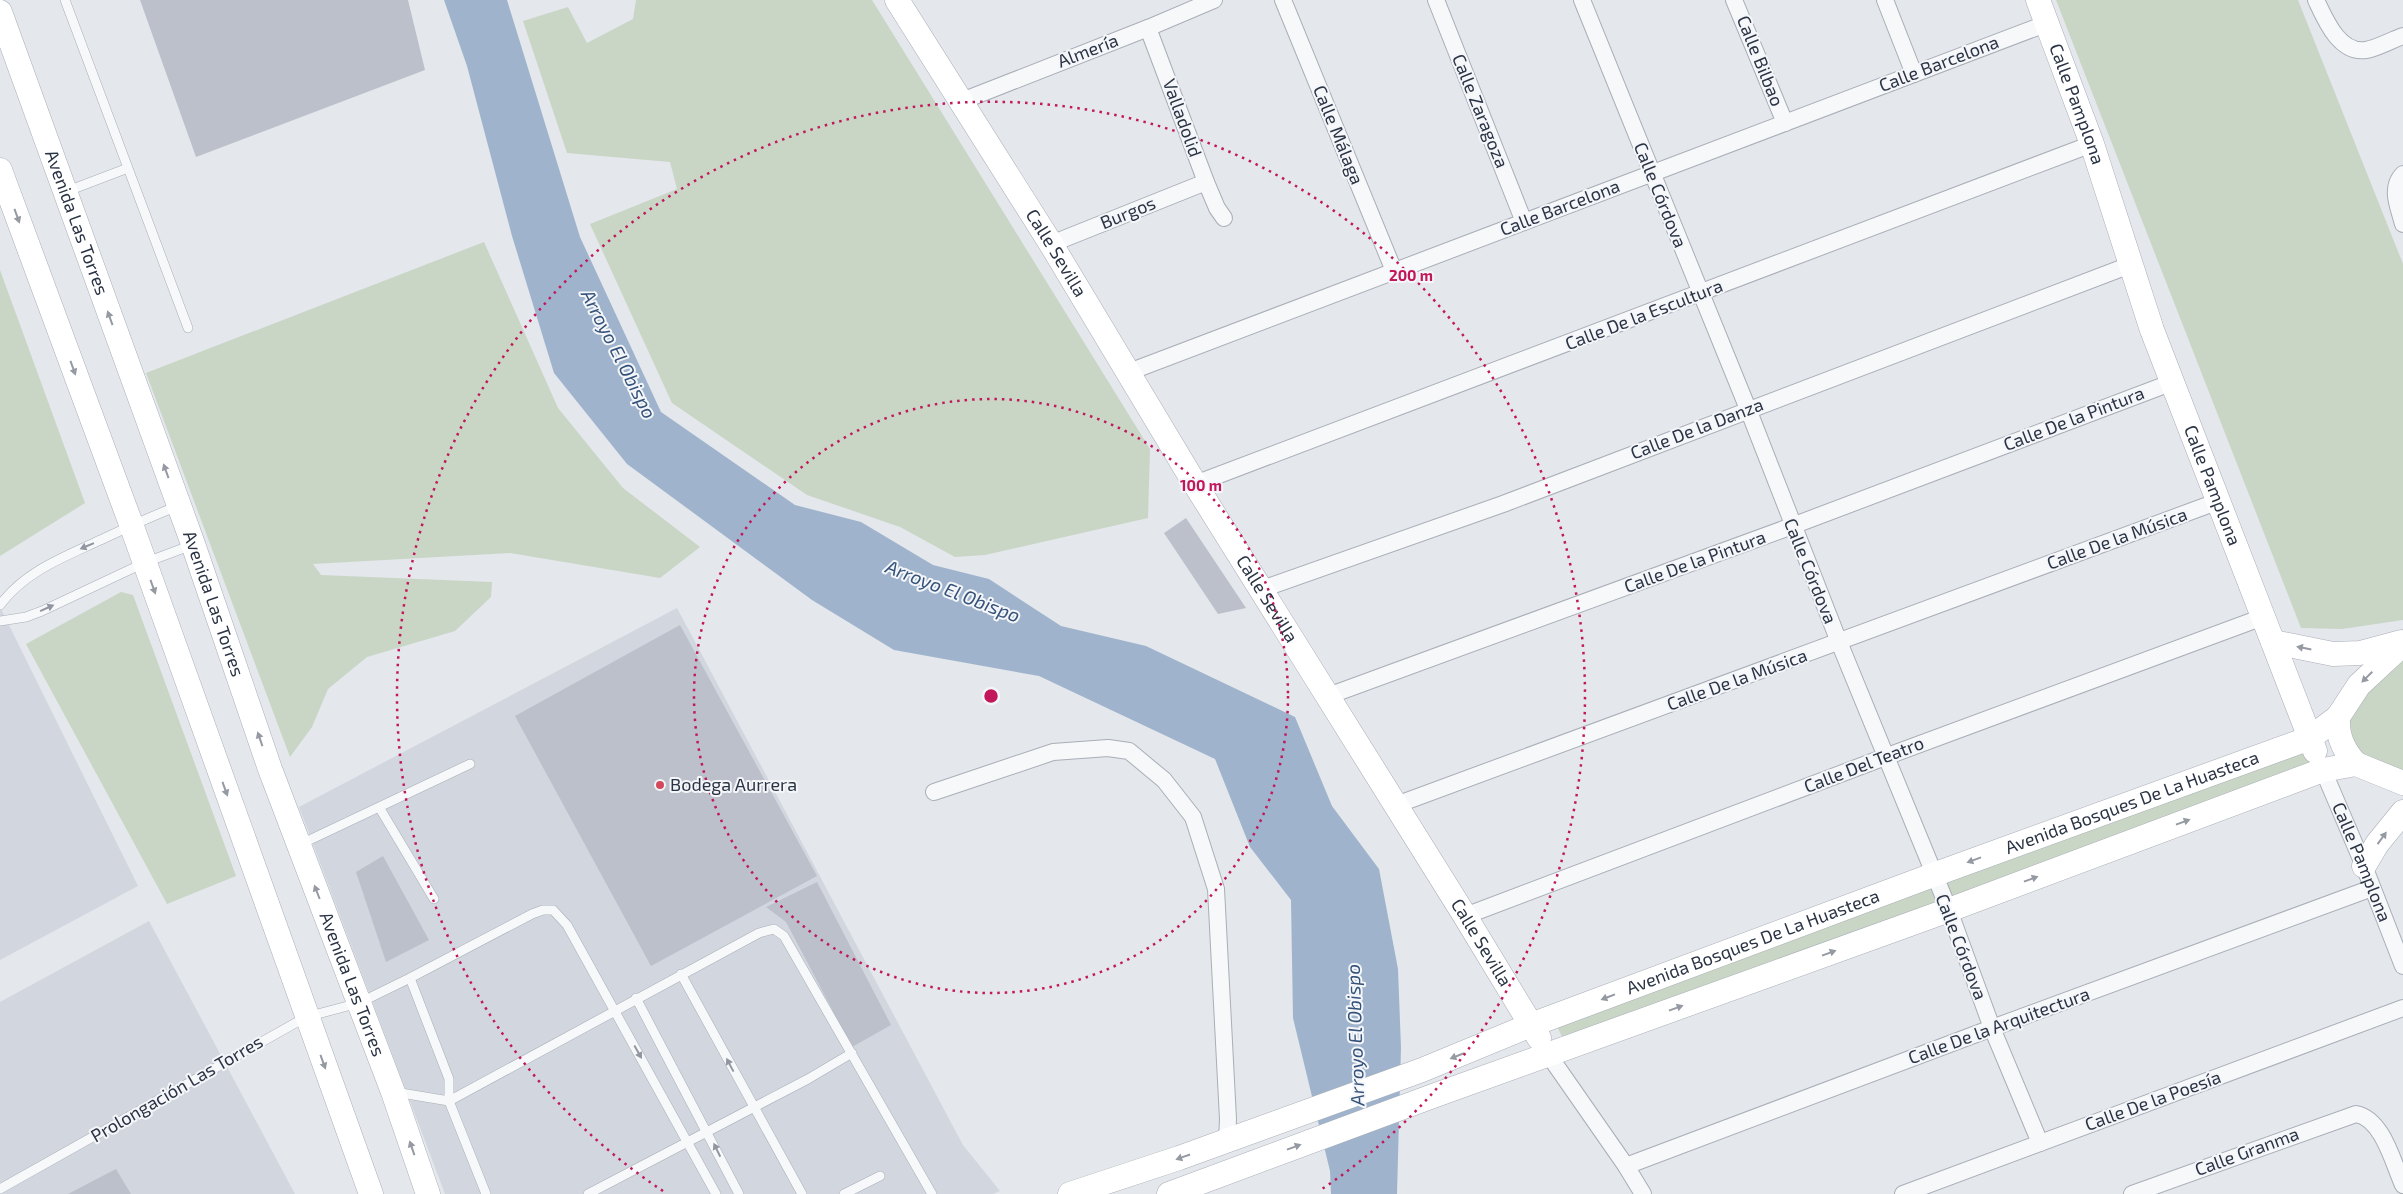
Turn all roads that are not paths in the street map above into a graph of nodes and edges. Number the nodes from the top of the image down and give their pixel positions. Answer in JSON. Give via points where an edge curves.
{"nodes":[{"id":1,"x":66,"y":0,"type":"edge"},
{"id":2,"x":897,"y":0,"type":"edge"},
{"id":3,"x":1214,"y":0,"type":"edge"},
{"id":4,"x":1283,"y":0,"type":"edge"},
{"id":5,"x":1436,"y":0,"type":"edge"},
{"id":6,"x":1582,"y":0,"type":"edge"},
{"id":7,"x":1734,"y":0,"type":"edge"},
{"id":8,"x":1885,"y":0,"type":"edge"},
{"id":9,"x":2038,"y":0,"type":"edge"},
{"id":10,"x":2316,"y":0,"type":"edge"},
{"id":11,"x":0,"y":12,"type":"edge"},
{"id":12,"x":2048,"y":24,"type":"junction"},
{"id":13,"x":1148,"y":28,"type":"junction"},
{"id":14,"x":2403,"y":36,"type":"edge"},
{"id":15,"x":1914,"y":74,"type":"junction"},
{"id":16,"x":962,"y":101,"type":"junction"},
{"id":17,"x":1785,"y":123,"type":"junction"},
{"id":18,"x":2092,"y":144,"type":"junction"},
{"id":19,"x":128,"y":168,"type":"junction"},
{"id":20,"x":0,"y":170,"type":"edge"},
{"id":21,"x":1651,"y":173,"type":"junction"},
{"id":22,"x":2403,"y":174,"type":"edge"},
{"id":23,"x":1206,"y":182,"type":"junction"},
{"id":24,"x":65,"y":192,"type":"junction"},
{"id":25,"x":1220,"y":213,"type":"dead end"},
{"id":26,"x":1524,"y":222,"type":"junction"},
{"id":27,"x":2403,"y":224,"type":"edge"},
{"id":28,"x":1051,"y":244,"type":"junction"},
{"id":29,"x":2130,"y":265,"type":"junction"},
{"id":30,"x":1394,"y":270,"type":"junction"},
{"id":31,"x":1701,"y":294,"type":"junction"},
{"id":32,"x":188,"y":328,"type":"dead end"},
{"id":33,"x":1129,"y":372,"type":"junction"},
{"id":34,"x":2173,"y":382,"type":"junction"},
{"id":35,"x":1748,"y":409,"type":"junction"},
{"id":36,"x":1195,"y":484,"type":"junction"},
{"id":37,"x":2219,"y":501,"type":"junction"},
{"id":38,"x":178,"y":506,"type":"junction"},
{"id":39,"x":131,"y":524,"type":"junction"},
{"id":40,"x":1792,"y":526,"type":"junction"},
{"id":41,"x":193,"y":544,"type":"junction"},
{"id":42,"x":144,"y":563,"type":"junction"},
{"id":43,"x":1262,"y":589,"type":"junction"},
{"id":44,"x":0,"y":605,"type":"edge"},
{"id":45,"x":2263,"y":617,"type":"junction"},
{"id":46,"x":0,"y":621,"type":"edge"},
{"id":47,"x":1839,"y":642,"type":"junction"},
{"id":48,"x":2273,"y":642,"type":"junction"},
{"id":49,"x":2403,"y":643,"type":"edge"},
{"id":50,"x":1328,"y":696,"type":"junction"},
{"id":51,"x":2338,"y":717,"type":"junction"},
{"id":52,"x":2310,"y":738,"type":"junction"},
{"id":53,"x":1885,"y":757,"type":"junction"},
{"id":54,"x":470,"y":764,"type":"dead end"},
{"id":55,"x":2356,"y":764,"type":"junction"},
{"id":56,"x":2323,"y":770,"type":"junction"},
{"id":57,"x":2403,"y":783,"type":"edge"},
{"id":58,"x":934,"y":792,"type":"dead end"},
{"id":59,"x":1396,"y":805,"type":"junction"},
{"id":60,"x":380,"y":807,"type":"junction"},
{"id":61,"x":2403,"y":812,"type":"edge"},
{"id":62,"x":299,"y":845,"type":"junction"},
{"id":63,"x":2364,"y":866,"type":"junction"},
{"id":64,"x":1933,"y":875,"type":"junction"},
{"id":65,"x":2372,"y":888,"type":"junction"},
{"id":66,"x":434,"y":899,"type":"dead end"},
{"id":67,"x":1948,"y":910,"type":"junction"},
{"id":68,"x":1465,"y":916,"type":"junction"},
{"id":69,"x":2403,"y":966,"type":"edge"},
{"id":70,"x":681,"y":974,"type":"junction"},
{"id":71,"x":410,"y":978,"type":"junction"},
{"id":72,"x":636,"y":998,"type":"junction"},
{"id":73,"x":359,"y":1003,"type":"junction"},
{"id":74,"x":2403,"y":1008,"type":"edge"},
{"id":75,"x":614,"y":1010,"type":"junction"},
{"id":76,"x":306,"y":1017,"type":"junction"},
{"id":77,"x":1531,"y":1025,"type":"junction"},
{"id":78,"x":1992,"y":1028,"type":"junction"},
{"id":79,"x":852,"y":1053,"type":"junction"},
{"id":80,"x":1548,"y":1054,"type":"junction"},
{"id":81,"x":392,"y":1092,"type":"junction"},
{"id":82,"x":449,"y":1101,"type":"junction"},
{"id":83,"x":754,"y":1108,"type":"junction"},
{"id":84,"x":708,"y":1132,"type":"junction"},
{"id":85,"x":687,"y":1141,"type":"junction"},
{"id":86,"x":1228,"y":1141,"type":"junction"},
{"id":87,"x":2040,"y":1143,"type":"junction"},
{"id":88,"x":1626,"y":1166,"type":"junction"},
{"id":89,"x":1219,"y":1175,"type":"junction"},
{"id":90,"x":880,"y":1176,"type":"dead end"},
{"id":91,"x":2403,"y":1185,"type":"edge"},
{"id":92,"x":0,"y":1189,"type":"edge"},
{"id":93,"x":371,"y":1194,"type":"edge"},
{"id":94,"x":428,"y":1194,"type":"edge"},
{"id":95,"x":486,"y":1194,"type":"edge"},
{"id":96,"x":588,"y":1194,"type":"edge"},
{"id":97,"x":716,"y":1194,"type":"edge"},
{"id":98,"x":739,"y":1194,"type":"edge"},
{"id":99,"x":802,"y":1194,"type":"edge"},
{"id":100,"x":844,"y":1194,"type":"edge"},
{"id":101,"x":932,"y":1194,"type":"edge"},
{"id":102,"x":1070,"y":1194,"type":"edge"},
{"id":103,"x":1169,"y":1194,"type":"edge"},
{"id":104,"x":1643,"y":1194,"type":"edge"},
{"id":105,"x":1903,"y":1194,"type":"edge"},
{"id":106,"x":2132,"y":1194,"type":"edge"}],
"edges":[{"from":1,"to":19,"type":"lane"},
{"from":2,"to":16,"type":"street","name":"Calle Sevilla"},
{"from":3,"to":13,"type":"street","name":"Almería"},
{"from":4,"to":30,"type":"street","name":"Calle Málaga"},
{"from":5,"to":26,"type":"street","name":"Calle Zaragoza"},
{"from":6,"to":21,"type":"street","name":"Calle Córdova"},
{"from":7,"to":17,"type":"street","name":"Calle Bilbao"},
{"from":8,"to":15,"type":"street"},
{"from":9,"to":12,"type":"street","name":"Calle Pamplona"},
{"from":10,"to":14,"type":"street","via":[[2333,32],[2352,48],[2367,50]]},
{"from":11,"to":24,"type":"street","name":"Avenida Las Torres"},
{"from":12,"to":15,"type":"street","name":"Calle Barcelona"},
{"from":12,"to":18,"type":"street","name":"Calle Pamplona"},
{"from":13,"to":16,"type":"street","name":"Almería"},
{"from":13,"to":23,"type":"street","name":"Valladolid"},
{"from":15,"to":17,"type":"street","name":"Calle Barcelona"},
{"from":16,"to":28,"type":"street","name":"Calle Sevilla"},
{"from":17,"to":21,"type":"street","name":"Calle Barcelona"},
{"from":18,"to":29,"type":"street","name":"Calle Pamplona"},
{"from":18,"to":31,"type":"street","name":"Calle De la Escultura"},
{"from":19,"to":24,"type":"lane"},
{"from":19,"to":32,"type":"lane"},
{"from":20,"to":39,"type":"street","one_way":true},
{"from":21,"to":26,"type":"street","name":"Calle Barcelona"},
{"from":21,"to":31,"type":"street","name":"Calle Córdova"},
{"from":22,"to":27,"type":"street","via":[[2396,186],[2396,197]]},
{"from":23,"to":25,"type":"street","name":"Valladolid"},
{"from":23,"to":28,"type":"street","name":"Burgos"},
{"from":38,"to":24,"type":"street","name":"Avenida Las Torres","one_way":true},
{"from":26,"to":30,"type":"street","name":"Calle Barcelona"},
{"from":28,"to":33,"type":"street","name":"Calle Sevilla"},
{"from":29,"to":34,"type":"street","name":"Calle Pamplona"},
{"from":29,"to":35,"type":"street","name":"Calle De la Danza"},
{"from":30,"to":33,"type":"street","name":"Calle Barcelona"},
{"from":31,"to":35,"type":"street","name":"Calle Córdova"},
{"from":31,"to":36,"type":"street","name":"Calle De la Escultura"},
{"from":33,"to":36,"type":"street","name":"Calle Sevilla"},
{"from":34,"to":37,"type":"street","name":"Calle Pamplona"},
{"from":34,"to":40,"type":"street","name":"Calle De la Pintura"},
{"from":35,"to":40,"type":"street","name":"Calle Córdova"},
{"from":35,"to":43,"type":"street","name":"Calle De la Danza","via":[[1503,504]]},
{"from":36,"to":43,"type":"street","name":"Calle Sevilla"},
{"from":37,"to":45,"type":"street","name":"Calle Pamplona"},
{"from":37,"to":47,"type":"street","name":"Calle De la Música"},
{"from":38,"to":39,"type":"lane"},
{"from":38,"to":41,"type":"street","name":"Avenida Las Torres"},
{"from":39,"to":42,"type":"street"},
{"from":39,"to":44,"type":"lane","one_way":true,"via":[[69,553],[26,578],[12,588]]},
{"from":40,"to":47,"type":"street","name":"Calle Córdova"},
{"from":40,"to":50,"type":"street","name":"Calle De la Pintura"},
{"from":41,"to":42,"type":"lane"},
{"from":62,"to":41,"type":"street","name":"Avenida Las Torres","one_way":true},
{"from":46,"to":42,"type":"lane","one_way":true,"via":[[42,611]]},
{"from":42,"to":76,"type":"street","one_way":true},
{"from":43,"to":50,"type":"street","name":"Calle Sevilla"},
{"from":45,"to":48,"type":"street","name":"Calle Pamplona"},
{"from":45,"to":53,"type":"street","name":"Calle Del Teatro"},
{"from":47,"to":53,"type":"street","name":"Calle Córdova"},
{"from":47,"to":59,"type":"street","name":"Calle De la Música"},
{"from":49,"to":48,"type":"street","one_way":true,"via":[[2332,654]]},
{"from":48,"to":52,"type":"street","name":"Calle Pamplona"},
{"from":49,"to":51,"type":"street","name":"Avenida Bosques De La Huasteca","one_way":true,"via":[[2359,685]]},
{"from":50,"to":59,"type":"street","name":"Calle Sevilla"},
{"from":51,"to":52,"type":"street","name":"Avenida Bosques De La Huasteca"},
{"from":51,"to":55,"type":"street","via":[[2342,744]]},
{"from":52,"to":56,"type":"street","name":"Calle Pamplona"},
{"from":52,"to":64,"type":"street","name":"Avenida Bosques De La Huasteca","one_way":true},
{"from":53,"to":64,"type":"street","name":"Calle Córdova"},
{"from":53,"to":68,"type":"street","name":"Calle Del Teatro"},
{"from":54,"to":60,"type":"lane"},
{"from":55,"to":56,"type":"street","name":"Avenida Bosques De La Huasteca"},
{"from":55,"to":57,"type":"street"},
{"from":56,"to":63,"type":"street","name":"Calle Pamplona"},
{"from":67,"to":56,"type":"street","name":"Avenida Bosques De La Huasteca","one_way":true},
{"from":58,"to":86,"type":"street","via":[[1052,752],[1108,748],[1129,751],[1164,780],[1193,817],[1216,889]]},
{"from":59,"to":68,"type":"street","name":"Calle Sevilla"},
{"from":60,"to":62,"type":"lane"},
{"from":60,"to":66,"type":"lane"},
{"from":63,"to":61,"type":"street","one_way":true},
{"from":73,"to":62,"type":"street","name":"Avenida Las Torres","one_way":true},
{"from":63,"to":65,"type":"street","name":"Calle Pamplona"},
{"from":64,"to":67,"type":"street","name":"Calle Córdova"},
{"from":64,"to":77,"type":"street","name":"Avenida Bosques De La Huasteca","one_way":true},
{"from":65,"to":69,"type":"street","name":"Calle Pamplona"},
{"from":65,"to":78,"type":"street","name":"Calle De la Arquitectura"},
{"from":67,"to":78,"type":"street","name":"Calle Córdova"},
{"from":80,"to":67,"type":"street","name":"Avenida Bosques De La Huasteca","one_way":true},
{"from":68,"to":77,"type":"street","name":"Calle Sevilla"},
{"from":70,"to":72,"type":"lane"},
{"from":70,"to":79,"type":"lane","via":[[758,933],[768,929],[778,931],[784,936]]},
{"from":83,"to":70,"type":"lane","one_way":true},
{"from":71,"to":73,"type":"lane","name":"Prolongación Las Torres"},
{"from":71,"to":75,"type":"lane","name":"Prolongación Las Torres","via":[[532,914],[553,910],[567,925]]},
{"from":71,"to":82,"type":"lane","via":[[449,1079]]},
{"from":72,"to":75,"type":"lane"},
{"from":72,"to":84,"type":"lane"},
{"from":73,"to":76,"type":"lane","name":"Prolongación Las Torres"},
{"from":73,"to":81,"type":"street","name":"Avenida Las Torres"},
{"from":74,"to":87,"type":"street","name":"Calle De la Poesía"},
{"from":75,"to":82,"type":"lane"},
{"from":75,"to":85,"type":"lane","one_way":true},
{"from":76,"to":92,"type":"lane","name":"Prolongación Las Torres"},
{"from":76,"to":93,"type":"street","one_way":true},
{"from":77,"to":80,"type":"street","name":"Calle Sevilla"},
{"from":77,"to":86,"type":"street","name":"Avenida Bosques De La Huasteca","one_way":true,"via":[[1422,1070]]},
{"from":78,"to":87,"type":"street","name":"Calle Córdova"},
{"from":78,"to":88,"type":"street","name":"Calle De la Arquitectura"},
{"from":79,"to":83,"type":"lane"},
{"from":79,"to":101,"type":"lane"},
{"from":80,"to":88,"type":"street","name":"Calle Sevilla"},
{"from":89,"to":80,"type":"street","name":"Avenida Bosques De La Huasteca","one_way":true},
{"from":81,"to":82,"type":"lane"},
{"from":94,"to":81,"type":"street","name":"Avenida Las Torres","one_way":true},
{"from":82,"to":95,"type":"lane"},
{"from":83,"to":84,"type":"lane"},
{"from":83,"to":99,"type":"lane"},
{"from":84,"to":85,"type":"lane"},
{"from":98,"to":84,"type":"lane","one_way":true},
{"from":85,"to":96,"type":"lane"},
{"from":85,"to":97,"type":"lane"},
{"from":86,"to":89,"type":"street"},
{"from":86,"to":102,"type":"street","name":"Avenida Bosques De La Huasteca","one_way":true},
{"from":87,"to":105,"type":"street","name":"Calle De la Poesía"},
{"from":88,"to":104,"type":"street","name":"Calle Sevilla"},
{"from":89,"to":103,"type":"street","name":"Avenida Bosques De La Huasteca"},
{"from":90,"to":100,"type":"lane"},
{"from":91,"to":106,"type":"street","name":"Calle Granma","via":[[2382,1136],[2370,1120],[2364,1116],[2347,1116]]}]}
